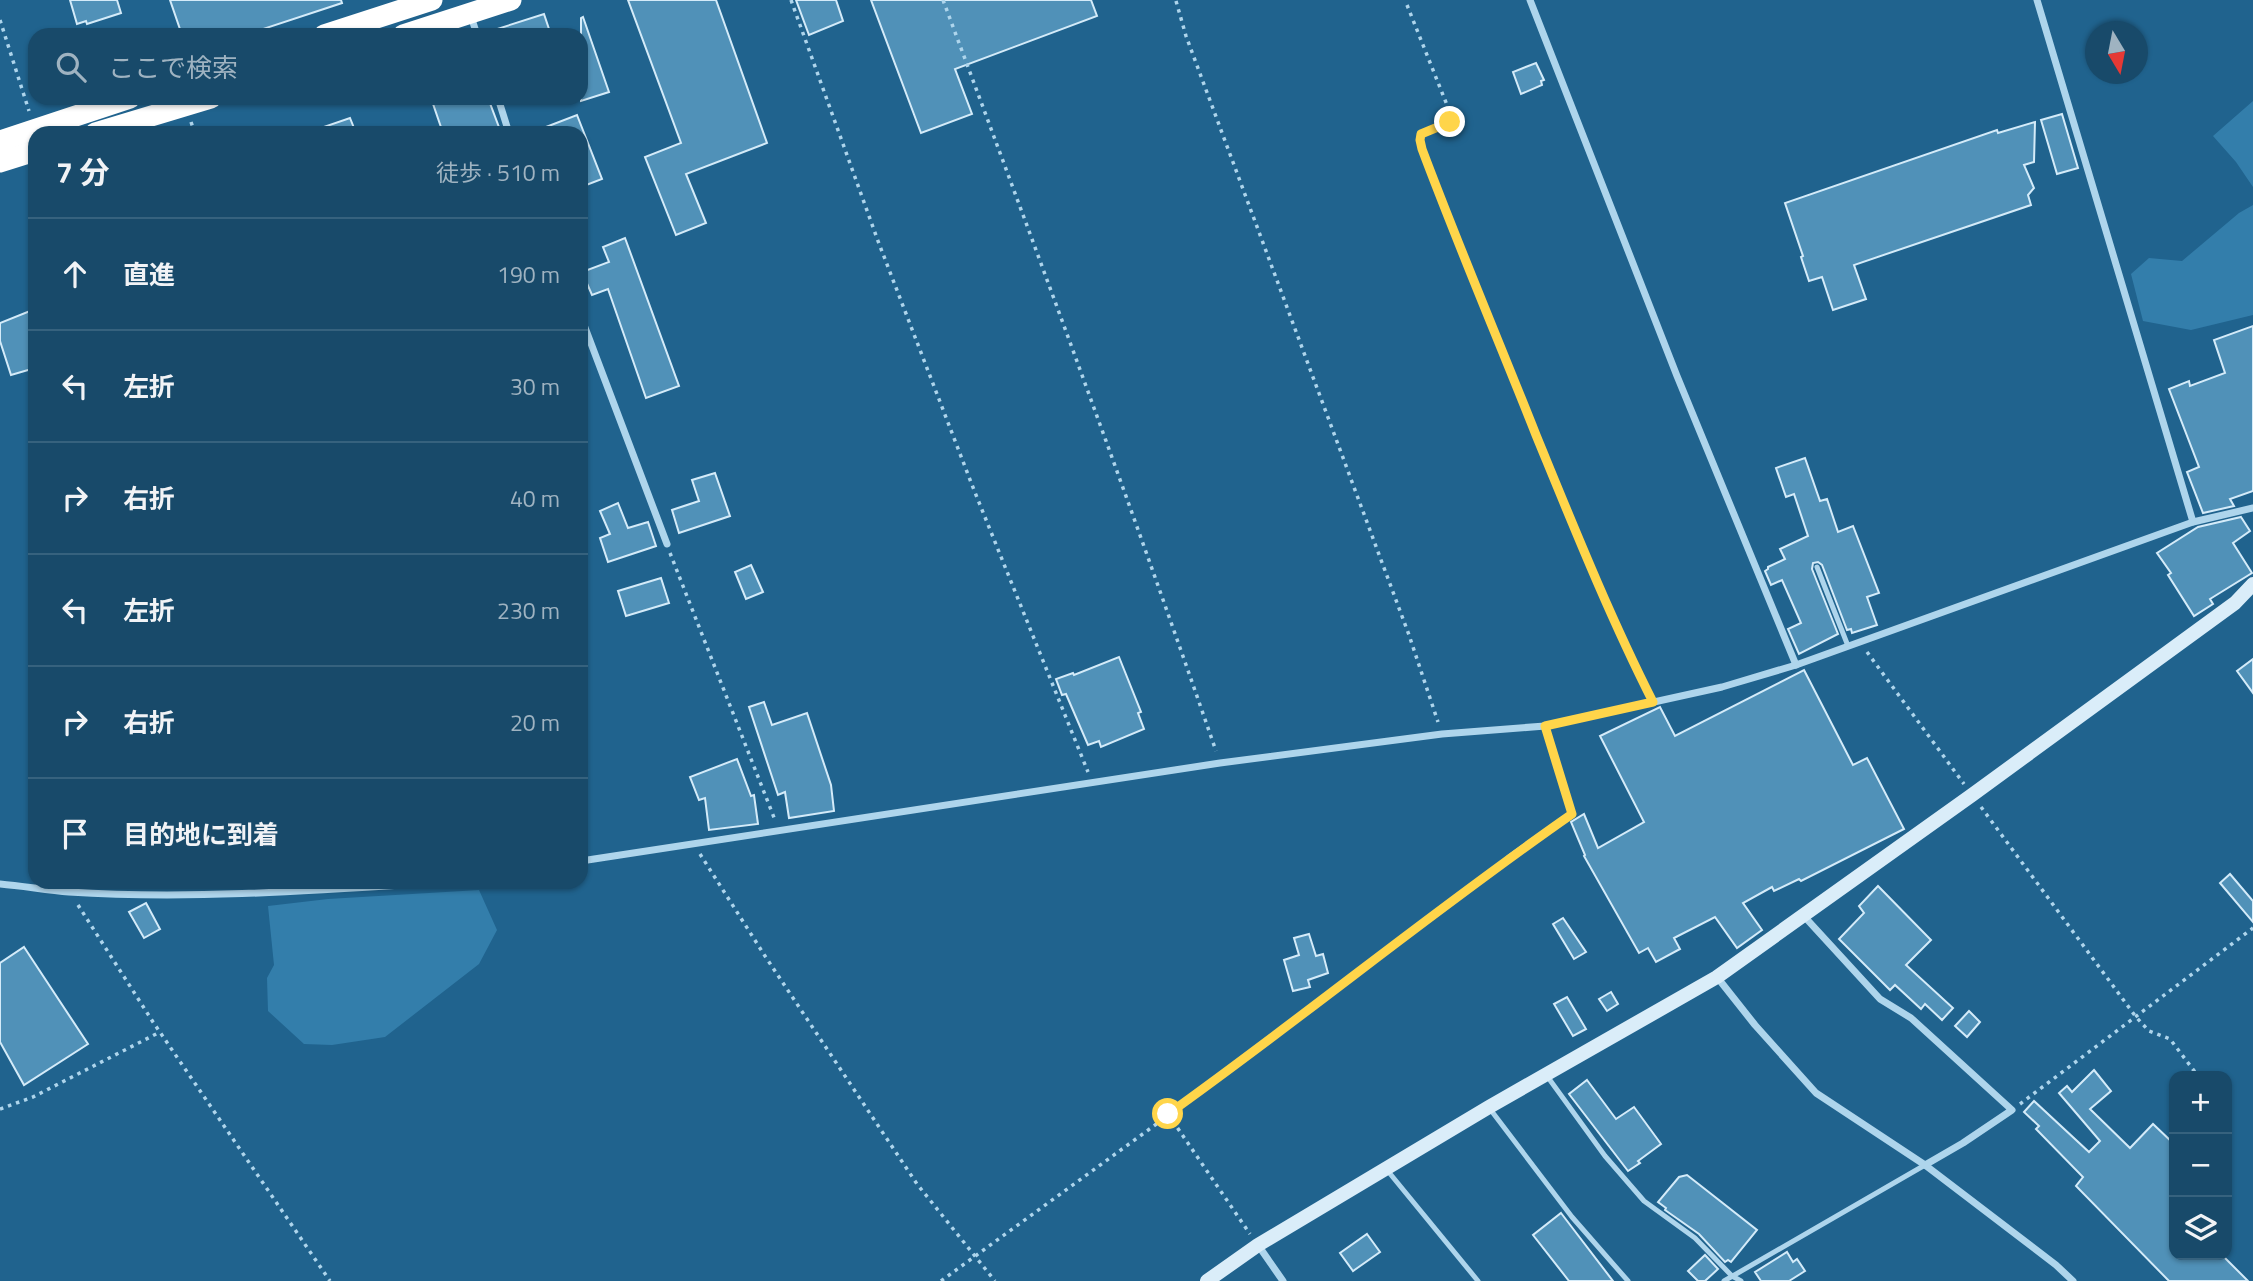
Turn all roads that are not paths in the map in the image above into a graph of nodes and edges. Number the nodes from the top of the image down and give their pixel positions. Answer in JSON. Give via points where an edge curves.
{"nodes":[{"id":1,"x":432,"y":0,"type":"edge"},
{"id":2,"x":511,"y":0,"type":"edge"},
{"id":3,"x":1530,"y":0,"type":"edge"},
{"id":4,"x":2037,"y":0,"type":"edge"},
{"id":5,"x":470,"y":13,"type":"junction"},
{"id":6,"x":346,"y":28,"type":"edge"},
{"id":7,"x":424,"y":28,"type":"edge"},
{"id":8,"x":475,"y":28,"type":"edge"},
{"id":9,"x":115,"y":105,"type":"edge"},
{"id":10,"x":188,"y":105,"type":"edge"},
{"id":11,"x":500,"y":105,"type":"edge"},
{"id":12,"x":68,"y":126,"type":"edge"},
{"id":13,"x":119,"y":126,"type":"edge"},
{"id":14,"x":507,"y":126,"type":"edge"},
{"id":15,"x":0,"y":141,"type":"edge"},
{"id":16,"x":28,"y":141,"type":"edge"},
{"id":17,"x":28,"y":145,"type":"edge"},
{"id":18,"x":0,"y":162,"type":"edge"},
{"id":19,"x":588,"y":335,"type":"edge"},
{"id":20,"x":2253,"y":508,"type":"edge"},
{"id":21,"x":2193,"y":523,"type":"junction"},
{"id":22,"x":667,"y":544,"type":"road end"},
{"id":23,"x":1817,"y":567,"type":"dead end"},
{"id":24,"x":2253,"y":584,"type":"edge"},
{"id":25,"x":1848,"y":646,"type":"junction"},
{"id":26,"x":1796,"y":665,"type":"junction"},
{"id":27,"x":1545,"y":726,"type":"junction"},
{"id":28,"x":1509,"y":858,"type":"road end"},
{"id":29,"x":588,"y":860,"type":"edge"},
{"id":30,"x":0,"y":884,"type":"edge"},
{"id":31,"x":28,"y":887,"type":"edge"},
{"id":32,"x":43,"y":889,"type":"edge"},
{"id":33,"x":340,"y":889,"type":"edge"},
{"id":34,"x":1802,"y":914,"type":"junction"},
{"id":35,"x":1717,"y":977,"type":"junction"},
{"id":36,"x":1545,"y":1073,"type":"junction"},
{"id":37,"x":1489,"y":1107,"type":"junction"},
{"id":38,"x":1925,"y":1165,"type":"junction"},
{"id":39,"x":1386,"y":1168,"type":"junction"},
{"id":40,"x":1258,"y":1245,"type":"junction"},
{"id":41,"x":1732,"y":1276,"type":"junction"},
{"id":42,"x":1207,"y":1281,"type":"edge"},
{"id":43,"x":1283,"y":1281,"type":"edge"},
{"id":44,"x":1478,"y":1281,"type":"edge"},
{"id":45,"x":1628,"y":1281,"type":"edge"},
{"id":46,"x":1724,"y":1281,"type":"edge"},
{"id":47,"x":1741,"y":1281,"type":"edge"},
{"id":48,"x":2073,"y":1281,"type":"edge"}],
"edges":[{"from":1,"to":6,"type":"highway"},
{"from":2,"to":5,"type":"highway"},
{"from":3,"to":26,"type":"street"},
{"from":4,"to":21,"type":"street"},
{"from":5,"to":7,"type":"highway"},
{"from":5,"to":8,"type":"street"},
{"from":9,"to":12,"type":"highway"},
{"from":10,"to":13,"type":"highway"},
{"from":11,"to":14,"type":"street"},
{"from":15,"to":16,"type":"highway"},
{"from":17,"to":18,"type":"highway"},
{"from":19,"to":22,"type":"street"},
{"from":20,"to":21,"type":"street"},
{"from":21,"to":25,"type":"street"},
{"from":23,"to":25,"type":"lane"},
{"from":24,"to":34,"type":"street","via":[[2235,603]]},
{"from":25,"to":26,"type":"street"},
{"from":26,"to":27,"type":"street","via":[[1722,687]]},
{"from":27,"to":28,"type":"street","via":[[1572,814]]},
{"from":27,"to":29,"type":"street","via":[[1442,734],[1220,763]]},
{"from":30,"to":31,"type":"street"},
{"from":32,"to":33,"type":"street","via":[[177,894]]},
{"from":34,"to":35,"type":"street"},
{"from":34,"to":38,"type":"street","via":[[1880,999],[1911,1018],[2012,1110]]},
{"from":35,"to":36,"type":"street"},
{"from":35,"to":38,"type":"street","via":[[1816,1093]]},
{"from":36,"to":37,"type":"street"},
{"from":36,"to":41,"type":"lane","via":[[1644,1201],[1695,1238]]},
{"from":37,"to":39,"type":"street"},
{"from":37,"to":45,"type":"lane"},
{"from":38,"to":41,"type":"lane"},
{"from":38,"to":48,"type":"street"},
{"from":39,"to":40,"type":"street"},
{"from":39,"to":44,"type":"lane"},
{"from":40,"to":42,"type":"street"},
{"from":40,"to":43,"type":"street"},
{"from":41,"to":46,"type":"lane"},
{"from":41,"to":47,"type":"lane"}]}
